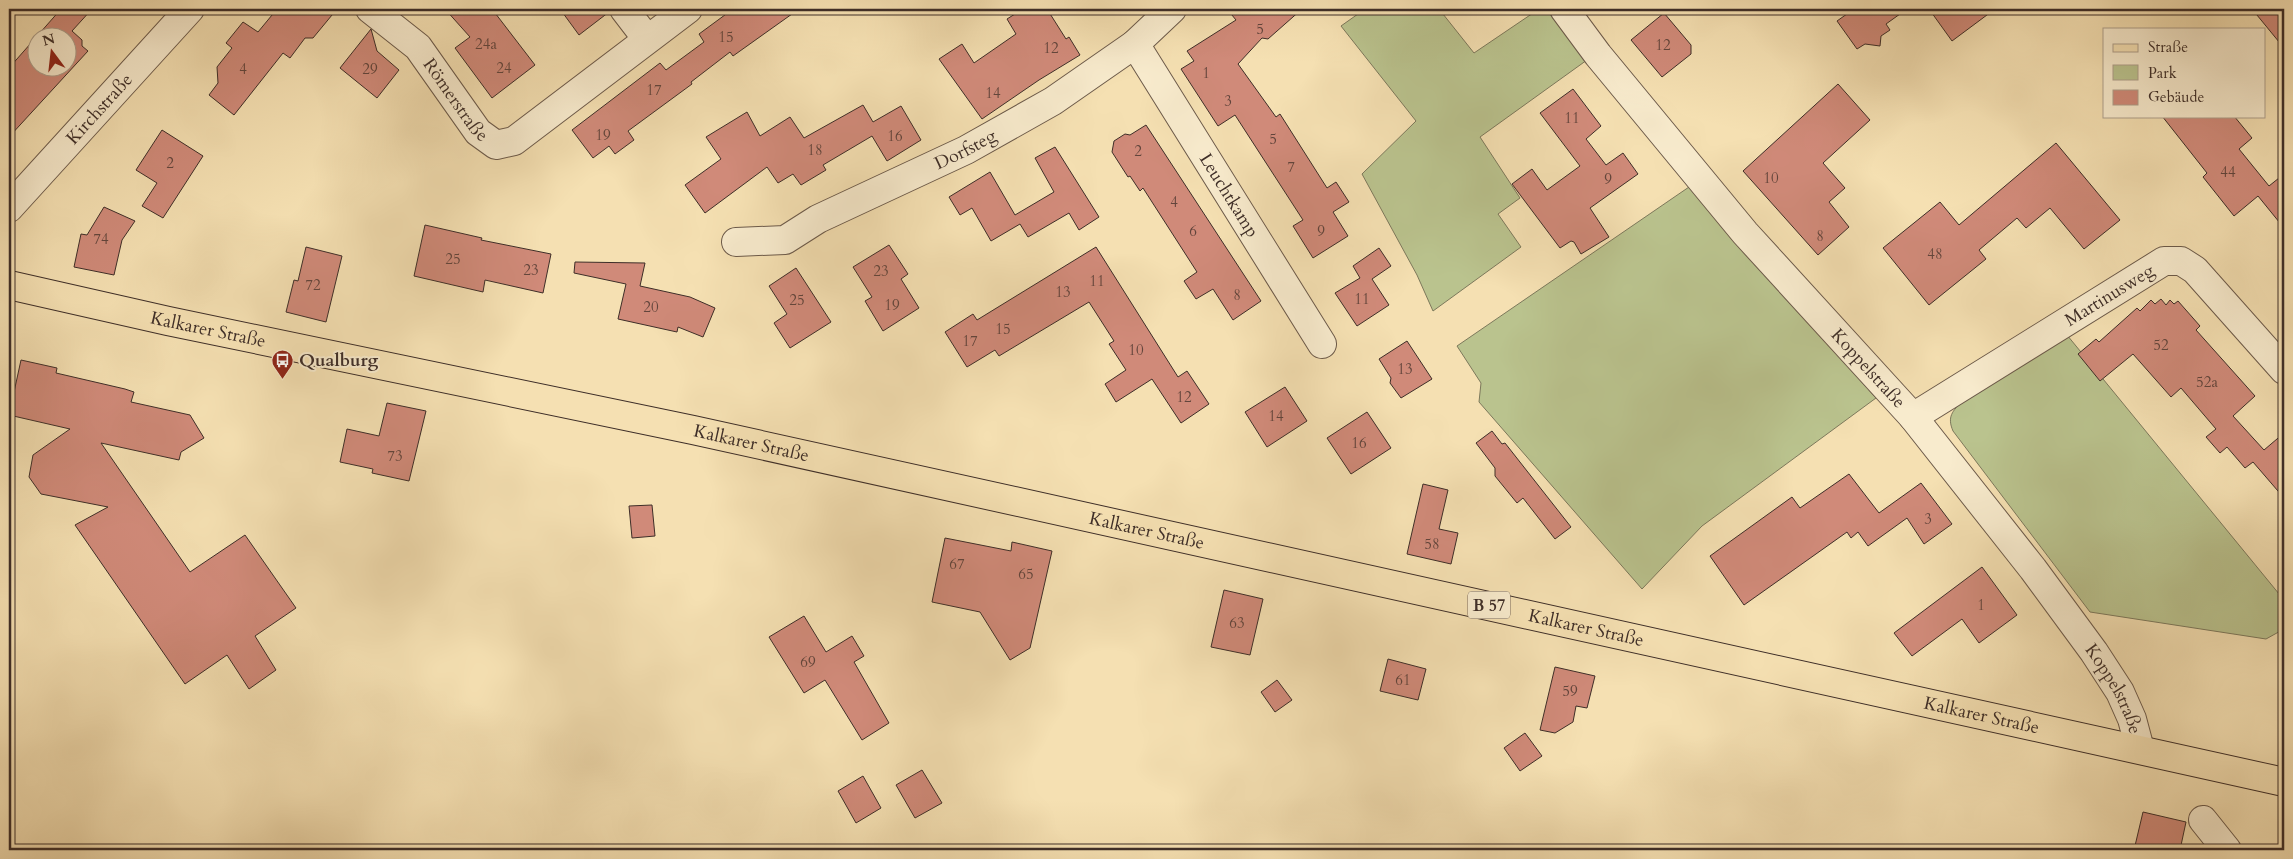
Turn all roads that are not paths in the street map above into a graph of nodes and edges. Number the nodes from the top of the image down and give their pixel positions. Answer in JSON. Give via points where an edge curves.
{"nodes":[{"id":1,"x":190,"y":9,"type":"edge"},
{"id":2,"x":370,"y":9,"type":"edge"},
{"id":3,"x":624,"y":9,"type":"edge"},
{"id":4,"x":688,"y":9,"type":"edge"},
{"id":5,"x":1172,"y":9,"type":"edge"},
{"id":6,"x":1564,"y":9,"type":"edge"},
{"id":7,"x":647,"y":39,"type":"junction"},
{"id":8,"x":1136,"y":44,"type":"junction"},
{"id":9,"x":9,"y":208,"type":"edge"},
{"id":10,"x":736,"y":242,"type":"dead end"},
{"id":11,"x":9,"y":285,"type":"edge"},
{"id":12,"x":1322,"y":344,"type":"dead end"},
{"id":13,"x":2284,"y":370,"type":"edge"},
{"id":14,"x":1914,"y":418,"type":"junction"},
{"id":15,"x":2140,"y":749,"type":"junction"},
{"id":16,"x":2284,"y":782,"type":"edge"},
{"id":17,"x":2203,"y":820,"type":"dead end"},
{"id":18,"x":2227,"y":850,"type":"edge"}],
"edges":[{"from":1,"to":9,"type":"street","name":"Kirchstraße"},
{"from":2,"to":7,"type":"street","name":"Römerstraße","via":[[418,46],[478,132],[496,145],[514,141]]},
{"from":3,"to":7,"type":"street"},
{"from":4,"to":7,"type":"street","name":"Römerstraße"},
{"from":5,"to":8,"type":"street","name":"Dorfsteg"},
{"from":6,"to":14,"type":"street","name":"Koppelstraße","via":[[1598,55],[1746,233]]},
{"from":8,"to":10,"type":"street","name":"Dorfsteg","via":[[1053,101],[966,150],[818,219],[785,240]]},
{"from":8,"to":12,"type":"street","name":"Leuchtkamp"},
{"from":11,"to":15,"type":"main road","name":"Kalkarer Straße","number":"B 57","via":[[693,430]]},
{"from":13,"to":14,"type":"street","name":"Martinusweg","via":[[2196,270],[2181,262],[2164,261]]},
{"from":14,"to":15,"type":"street","name":"Koppelstraße","via":[[2094,652],[2120,692]]},
{"from":15,"to":16,"type":"main road","name":"Kalkarer Straße","number":"B 57"},
{"from":17,"to":18,"type":"street"}]}
